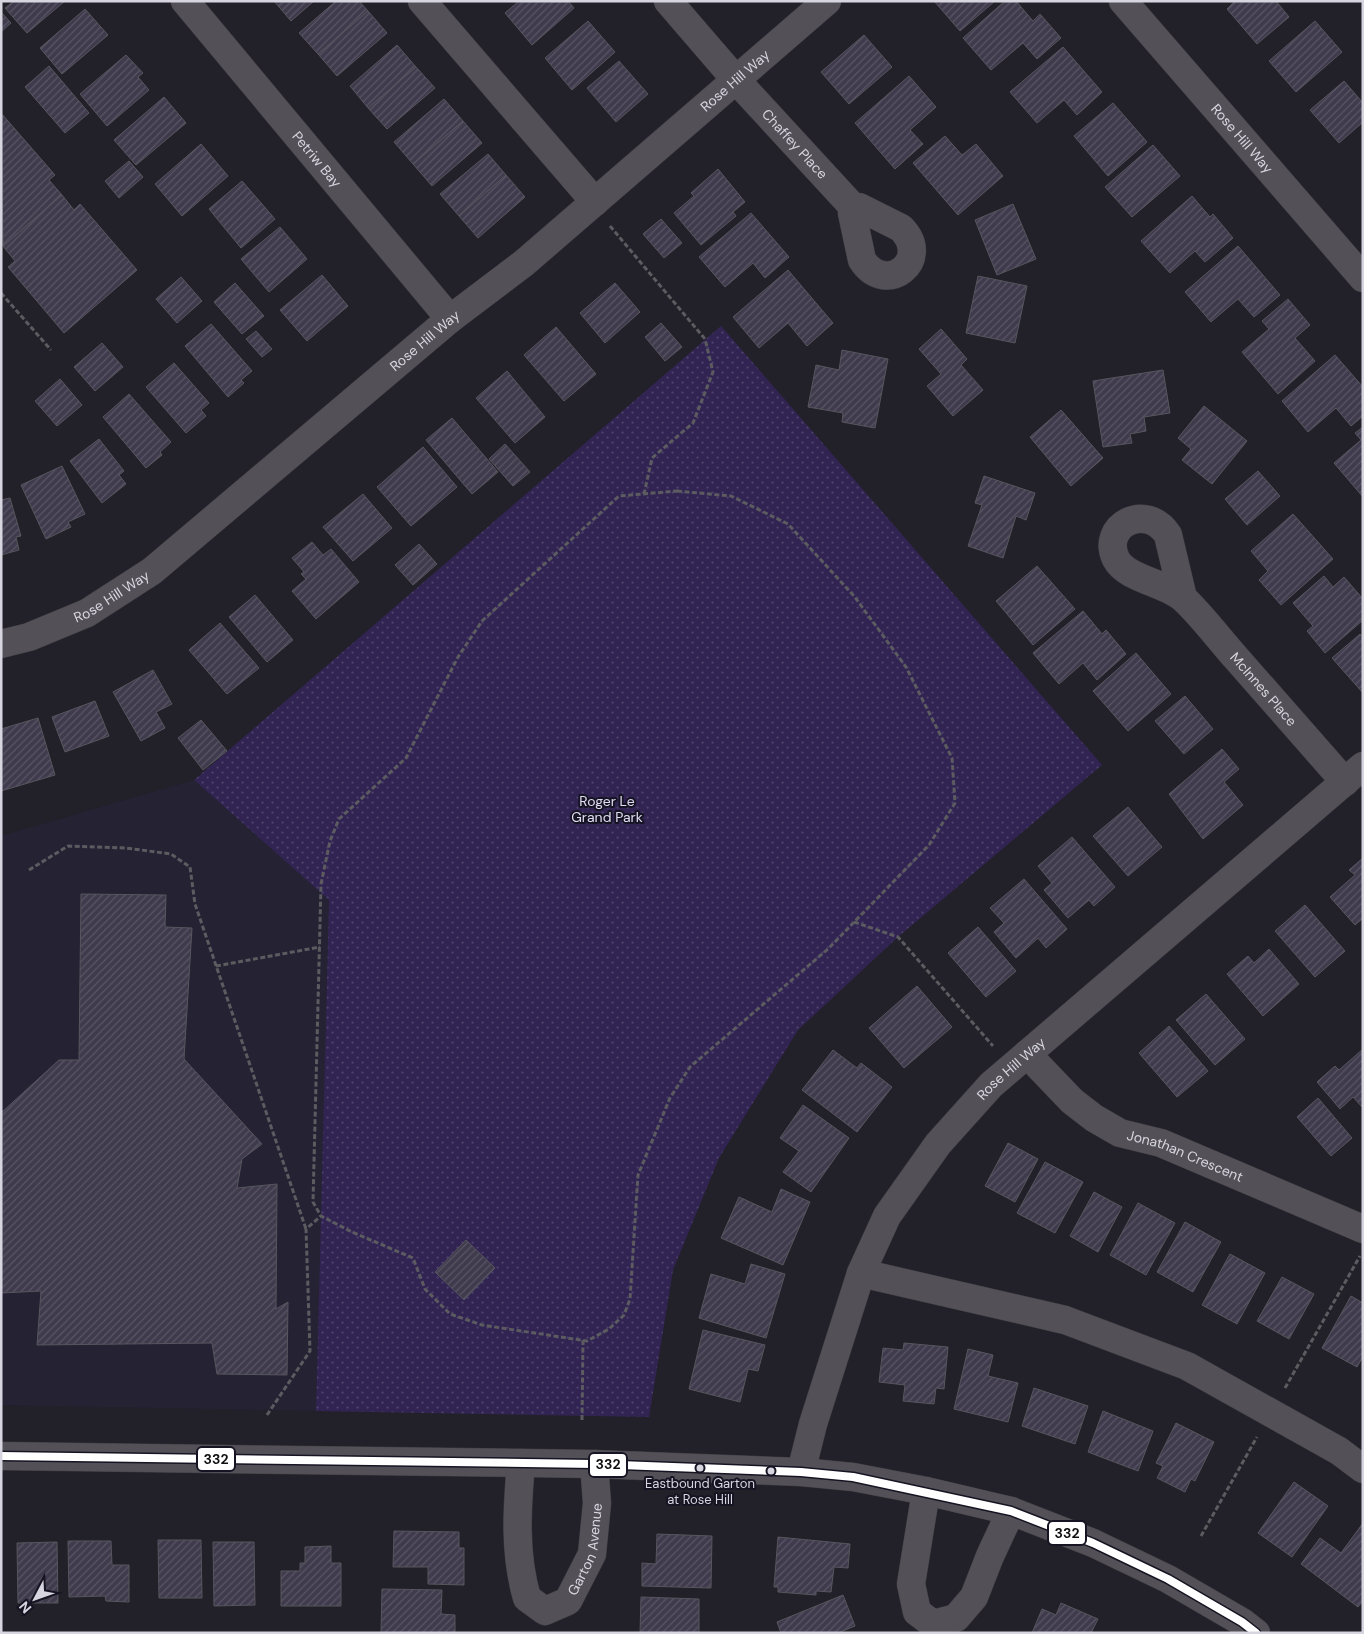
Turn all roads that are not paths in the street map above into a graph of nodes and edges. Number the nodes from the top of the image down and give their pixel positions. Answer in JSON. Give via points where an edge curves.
{"nodes":[{"id":1,"x":185,"y":1,"type":"edge"},
{"id":2,"x":422,"y":1,"type":"edge"},
{"id":3,"x":668,"y":1,"type":"edge"},
{"id":4,"x":827,"y":1,"type":"edge"},
{"id":5,"x":1123,"y":1,"type":"edge"},
{"id":6,"x":736,"y":80,"type":"junction"},
{"id":7,"x":595,"y":202,"type":"junction"},
{"id":8,"x":853,"y":207,"type":"dead end"},
{"id":9,"x":1363,"y":278,"type":"edge"},
{"id":10,"x":450,"y":318,"type":"junction"},
{"id":11,"x":1183,"y":598,"type":"dead end"},
{"id":12,"x":1,"y":644,"type":"edge"},
{"id":13,"x":1354,"y":774,"type":"edge"},
{"id":14,"x":1018,"y":1063,"type":"junction"},
{"id":15,"x":1361,"y":1226,"type":"edge"},
{"id":16,"x":861,"y":1273,"type":"junction"},
{"id":17,"x":1,"y":1456,"type":"edge"},
{"id":18,"x":521,"y":1463,"type":"junction"},
{"id":19,"x":594,"y":1464,"type":"junction"},
{"id":20,"x":1363,"y":1469,"type":"edge"},
{"id":21,"x":801,"y":1472,"type":"junction"},
{"id":22,"x":926,"y":1490,"type":"junction"},
{"id":23,"x":1011,"y":1511,"type":"junction"},
{"id":24,"x":1256,"y":1633,"type":"edge"}],
"edges":[{"from":1,"to":10,"type":"street","name":"Petriw Bay"},
{"from":2,"to":7,"type":"street"},
{"from":3,"to":6,"type":"street"},
{"from":4,"to":6,"type":"street","name":"Rose Hill Way"},
{"from":5,"to":9,"type":"street","name":"Rose Hill Way"},
{"from":6,"to":7,"type":"street","name":"Rose Hill Way"},
{"from":6,"to":8,"type":"street","name":"Chaffey Place"},
{"from":7,"to":10,"type":"street","name":"Rose Hill Way","via":[[524,264]]},
{"from":10,"to":12,"type":"street","name":"Rose Hill Way","via":[[152,571],[87,613],[29,637]]},
{"from":11,"to":13,"type":"street","name":"McInnes Place"},
{"from":13,"to":14,"type":"street","name":"Rose Hill Way"},
{"from":14,"to":15,"type":"street","name":"Jonathan Crescent","via":[[1120,1133],[1161,1143]]},
{"from":14,"to":16,"type":"street","name":"Rose Hill Way","via":[[991,1085],[938,1144],[887,1216]]},
{"from":16,"to":20,"type":"street","via":[[1065,1320],[1187,1366],[1339,1451]]},
{"from":16,"to":21,"type":"street","name":"Rose Hill Way"},
{"from":17,"to":18,"type":"street"},
{"from":18,"to":19,"type":"street"},
{"from":18,"to":19,"type":"street","name":"Garton Avenue","via":[[516,1514],[520,1575],[527,1598],[545,1611],[568,1601],[592,1554],[597,1503]]},
{"from":19,"to":21,"type":"street"},
{"from":21,"to":22,"type":"street"},
{"from":22,"to":23,"type":"street"},
{"from":22,"to":23,"type":"street","via":[[911,1584],[917,1612],[933,1624],[956,1618],[974,1597]]},
{"from":23,"to":24,"type":"street","via":[[1093,1543],[1168,1579]]}]}
